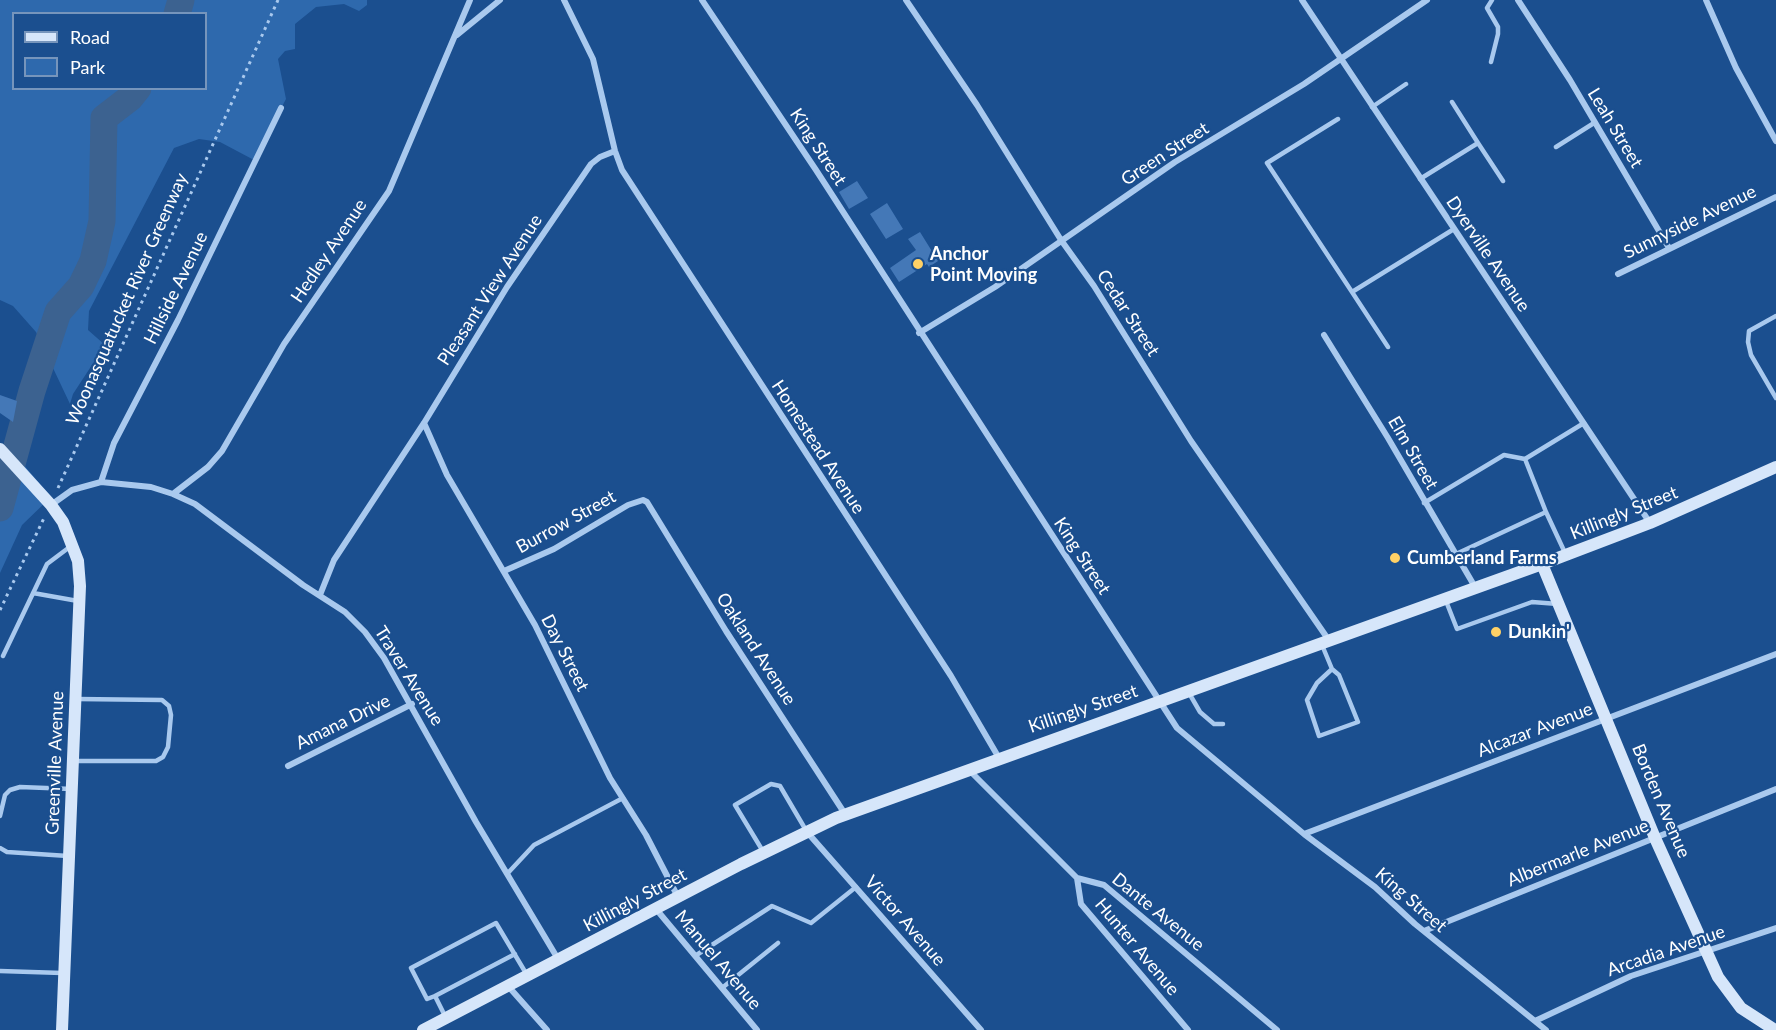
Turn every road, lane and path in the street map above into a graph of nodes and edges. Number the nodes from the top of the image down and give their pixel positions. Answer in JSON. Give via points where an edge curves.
{"nodes":[{"id":1,"x":278,"y":0,"type":"edge"},
{"id":2,"x":470,"y":0,"type":"edge"},
{"id":3,"x":500,"y":0,"type":"edge"},
{"id":4,"x":564,"y":0,"type":"edge"},
{"id":5,"x":702,"y":0,"type":"edge"},
{"id":6,"x":906,"y":0,"type":"edge"},
{"id":7,"x":1302,"y":0,"type":"edge"},
{"id":8,"x":1427,"y":0,"type":"edge"},
{"id":9,"x":1492,"y":0,"type":"edge"},
{"id":10,"x":1518,"y":0,"type":"edge"},
{"id":11,"x":1706,"y":0,"type":"edge"},
{"id":12,"x":454,"y":37,"type":"junction"},
{"id":13,"x":1341,"y":60,"type":"junction"},
{"id":14,"x":1491,"y":62,"type":"dead end"},
{"id":15,"x":1406,"y":84,"type":"dead end"},
{"id":16,"x":1452,"y":102,"type":"dead end"},
{"id":17,"x":1372,"y":107,"type":"junction"},
{"id":18,"x":281,"y":108,"type":"dead end"},
{"id":19,"x":1338,"y":119,"type":"dead end"},
{"id":20,"x":1594,"y":123,"type":"junction"},
{"id":21,"x":1776,"y":141,"type":"edge"},
{"id":22,"x":1478,"y":143,"type":"junction"},
{"id":23,"x":1556,"y":147,"type":"dead end"},
{"id":24,"x":615,"y":151,"type":"junction"},
{"id":25,"x":1420,"y":179,"type":"junction"},
{"id":26,"x":1503,"y":181,"type":"dead end"},
{"id":27,"x":1776,"y":197,"type":"edge"},
{"id":28,"x":1454,"y":230,"type":"junction"},
{"id":29,"x":1061,"y":240,"type":"junction"},
{"id":30,"x":1669,"y":248,"type":"junction"},
{"id":31,"x":1617,"y":274,"type":"dead end"},
{"id":32,"x":1352,"y":292,"type":"junction"},
{"id":33,"x":1776,"y":316,"type":"edge"},
{"id":34,"x":919,"y":333,"type":"junction"},
{"id":35,"x":1324,"y":335,"type":"dead end"},
{"id":36,"x":1388,"y":347,"type":"dead end"},
{"id":37,"x":1776,"y":398,"type":"edge"},
{"id":38,"x":424,"y":423,"type":"junction"},
{"id":39,"x":1584,"y":423,"type":"junction"},
{"id":40,"x":0,"y":449,"type":"edge"},
{"id":41,"x":1525,"y":459,"type":"junction"},
{"id":42,"x":1776,"y":467,"type":"edge"},
{"id":43,"x":101,"y":482,"type":"junction"},
{"id":44,"x":173,"y":494,"type":"junction"},
{"id":45,"x":643,"y":500,"type":"joint"},
{"id":46,"x":1424,"y":503,"type":"junction"},
{"id":47,"x":51,"y":505,"type":"junction"},
{"id":48,"x":1546,"y":512,"type":"junction"},
{"id":49,"x":1650,"y":523,"type":"junction"},
{"id":50,"x":74,"y":544,"type":"junction"},
{"id":51,"x":1456,"y":554,"type":"junction"},
{"id":52,"x":1566,"y":555,"type":"junction"},
{"id":53,"x":1542,"y":564,"type":"junction"},
{"id":54,"x":504,"y":571,"type":"junction"},
{"id":55,"x":1475,"y":587,"type":"junction"},
{"id":56,"x":33,"y":593,"type":"junction"},
{"id":57,"x":320,"y":595,"type":"junction"},
{"id":58,"x":1445,"y":598,"type":"junction"},
{"id":59,"x":80,"y":601,"type":"junction"},
{"id":60,"x":1559,"y":604,"type":"junction"},
{"id":61,"x":0,"y":610,"type":"edge"},
{"id":62,"x":1324,"y":640,"type":"junction"},
{"id":63,"x":1776,"y":654,"type":"edge"},
{"id":64,"x":3,"y":656,"type":"dead end"},
{"id":65,"x":1332,"y":669,"type":"junction"},
{"id":66,"x":1187,"y":691,"type":"junction"},
{"id":67,"x":76,"y":699,"type":"junction"},
{"id":68,"x":1158,"y":702,"type":"junction"},
{"id":69,"x":412,"y":704,"type":"junction"},
{"id":70,"x":1607,"y":718,"type":"junction"},
{"id":71,"x":1223,"y":724,"type":"dead end"},
{"id":72,"x":999,"y":758,"type":"junction"},
{"id":73,"x":73,"y":761,"type":"junction"},
{"id":74,"x":288,"y":766,"type":"dead end"},
{"id":75,"x":969,"y":770,"type":"junction"},
{"id":76,"x":72,"y":789,"type":"junction"},
{"id":77,"x":1776,"y":789,"type":"edge"},
{"id":78,"x":623,"y":798,"type":"junction"},
{"id":79,"x":846,"y":814,"type":"junction"},
{"id":80,"x":0,"y":816,"type":"edge"},
{"id":81,"x":807,"y":832,"type":"junction"},
{"id":82,"x":1304,"y":834,"type":"junction"},
{"id":83,"x":1655,"y":838,"type":"junction"},
{"id":84,"x":0,"y":848,"type":"edge"},
{"id":85,"x":764,"y":853,"type":"junction"},
{"id":86,"x":69,"y":856,"type":"junction"},
{"id":87,"x":507,"y":874,"type":"junction"},
{"id":88,"x":1077,"y":878,"type":"junction"},
{"id":89,"x":856,"y":887,"type":"junction"},
{"id":90,"x":678,"y":897,"type":"junction"},
{"id":91,"x":656,"y":909,"type":"junction"},
{"id":92,"x":1776,"y":928,"type":"edge"},
{"id":93,"x":1424,"y":931,"type":"junction"},
{"id":94,"x":778,"y":943,"type":"dead end"},
{"id":95,"x":1707,"y":952,"type":"junction"},
{"id":96,"x":514,"y":954,"type":"junction"},
{"id":97,"x":695,"y":956,"type":"junction"},
{"id":98,"x":559,"y":960,"type":"junction"},
{"id":99,"x":0,"y":971,"type":"edge"},
{"id":100,"x":64,"y":973,"type":"junction"},
{"id":101,"x":528,"y":976,"type":"junction"},
{"id":102,"x":508,"y":986,"type":"junction"},
{"id":103,"x":722,"y":988,"type":"junction"},
{"id":104,"x":435,"y":996,"type":"junction"},
{"id":105,"x":447,"y":1018,"type":"junction"},
{"id":106,"x":1535,"y":1021,"type":"junction"},
{"id":107,"x":1269,"y":1024,"type":"junction"},
{"id":108,"x":62,"y":1030,"type":"edge"},
{"id":109,"x":423,"y":1030,"type":"edge"},
{"id":110,"x":547,"y":1030,"type":"edge"},
{"id":111,"x":757,"y":1030,"type":"edge"},
{"id":112,"x":981,"y":1030,"type":"edge"},
{"id":113,"x":1188,"y":1030,"type":"edge"},
{"id":114,"x":1262,"y":1030,"type":"edge"},
{"id":115,"x":1277,"y":1030,"type":"edge"},
{"id":116,"x":1546,"y":1030,"type":"edge"},
{"id":117,"x":1775,"y":1030,"type":"edge"}],
"edges":[{"from":1,"to":47,"type":"path","name":"Woonasquatucket River Greenway"},
{"from":2,"to":12,"type":"street","name":"Hedley Avenue"},
{"from":3,"to":12,"type":"street"},
{"from":4,"to":24,"type":"street","via":[[593,59]]},
{"from":5,"to":34,"type":"street","name":"King Street"},
{"from":6,"to":29,"type":"street","name":"Cedar Street"},
{"from":7,"to":13,"type":"street","name":"Dyerville Avenue"},
{"from":8,"to":13,"type":"street","name":"Green Street"},
{"from":9,"to":14,"type":"lane","via":[[1486,8],[1498,34]]},
{"from":10,"to":20,"type":"street","name":"Leah Street"},
{"from":11,"to":21,"type":"street","via":[[1736,68]]},
{"from":12,"to":44,"type":"street","name":"Hedley Avenue","via":[[389,191],[284,344],[222,451]]},
{"from":13,"to":17,"type":"street","name":"Dyerville Avenue"},
{"from":13,"to":29,"type":"street","name":"Green Street","via":[[1175,162]]},
{"from":15,"to":17,"type":"lane"},
{"from":16,"to":22,"type":"lane"},
{"from":17,"to":25,"type":"street","name":"Dyerville Avenue"},
{"from":18,"to":43,"type":"street","name":"Hillside Avenue","via":[[114,444]]},
{"from":19,"to":32,"type":"lane","via":[[1268,163]]},
{"from":20,"to":23,"type":"lane"},
{"from":20,"to":30,"type":"street","name":"Leah Street"},
{"from":22,"to":25,"type":"lane"},
{"from":22,"to":26,"type":"lane"},
{"from":24,"to":38,"type":"street","name":"Pleasant View Avenue","via":[[591,164],[507,287]]},
{"from":24,"to":72,"type":"street","name":"Homestead Avenue","via":[[640,200],[933,649]]},
{"from":25,"to":28,"type":"street","name":"Dyerville Avenue"},
{"from":27,"to":30,"type":"street","name":"Sunnyside Avenue"},
{"from":28,"to":32,"type":"lane"},
{"from":28,"to":39,"type":"street","name":"Dyerville Avenue"},
{"from":29,"to":34,"type":"street","name":"Green Street","via":[[995,287]]},
{"from":29,"to":62,"type":"street","name":"Cedar Street"},
{"from":30,"to":31,"type":"street","name":"Sunnyside Avenue"},
{"from":32,"to":36,"type":"lane"},
{"from":33,"to":37,"type":"lane","via":[[1749,331],[1748,342],[1751,355]]},
{"from":34,"to":68,"type":"street","name":"King Street"},
{"from":35,"to":46,"type":"street","name":"Elm Street"},
{"from":38,"to":54,"type":"street","name":"Day Street","via":[[447,475]]},
{"from":38,"to":57,"type":"street","name":"Pleasant View Avenue","via":[[334,560]]},
{"from":39,"to":41,"type":"lane"},
{"from":39,"to":49,"type":"street","name":"Dyerville Avenue"},
{"from":40,"to":47,"type":"main road","name":"Greenville Avenue"},
{"from":41,"to":46,"type":"lane","via":[[1503,455]]},
{"from":41,"to":48,"type":"lane"},
{"from":42,"to":49,"type":"main road","name":"Killingly Street"},
{"from":43,"to":44,"type":"street","name":"Traver Avenue","via":[[151,487]]},
{"from":43,"to":47,"type":"street","name":"Traver Avenue","via":[[72,490]]},
{"from":44,"to":57,"type":"street","name":"Traver Avenue","via":[[195,504]]},
{"from":45,"to":54,"type":"street","name":"Burrow Street","via":[[554,549]]},
{"from":45,"to":79,"type":"street","name":"Oakland Avenue"},
{"from":46,"to":51,"type":"street","name":"Elm Street"},
{"from":47,"to":50,"type":"main road","name":"Greenville Avenue"},
{"from":47,"to":61,"type":"path","name":"Woonasquatucket River Greenway"},
{"from":48,"to":51,"type":"lane"},
{"from":48,"to":52,"type":"lane"},
{"from":49,"to":52,"type":"main road","name":"Killingly Street"},
{"from":50,"to":56,"type":"lane","via":[[47,564]]},
{"from":50,"to":59,"type":"main road","name":"Greenville Avenue"},
{"from":51,"to":55,"type":"street","name":"Elm Street"},
{"from":52,"to":53,"type":"main road","name":"Killingly Street"},
{"from":53,"to":55,"type":"main road","name":"Killingly Street"},
{"from":53,"to":60,"type":"main road","name":"Borden Avenue"},
{"from":54,"to":78,"type":"street","name":"Day Street"},
{"from":55,"to":58,"type":"main road","name":"Killingly Street"},
{"from":56,"to":59,"type":"lane"},
{"from":56,"to":64,"type":"lane"},
{"from":57,"to":69,"type":"street","name":"Traver Avenue","via":[[365,632]]},
{"from":58,"to":60,"type":"lane","via":[[1456,629],[1532,602]]},
{"from":58,"to":62,"type":"main road","name":"Killingly Street"},
{"from":59,"to":67,"type":"main road","name":"Greenville Avenue"},
{"from":60,"to":70,"type":"main road","name":"Borden Avenue"},
{"from":62,"to":65,"type":"lane"},
{"from":62,"to":66,"type":"main road","name":"Killingly Street"},
{"from":63,"to":70,"type":"street","name":"Alcazar Avenue"},
{"from":65,"to":65,"type":"lane","via":[[1339,675],[1358,722],[1319,736],[1308,700],[1317,683]]},
{"from":66,"to":68,"type":"main road","name":"Killingly Street"},
{"from":66,"to":71,"type":"lane","via":[[1200,712],[1214,724]]},
{"from":67,"to":73,"type":"main road","name":"Greenville Avenue"},
{"from":67,"to":73,"type":"lane","via":[[162,700],[171,715],[168,747],[156,760]]},
{"from":68,"to":72,"type":"main road","name":"Killingly Street"},
{"from":68,"to":82,"type":"street","name":"King Street","via":[[1177,728]]},
{"from":69,"to":74,"type":"street","name":"Amana Drive"},
{"from":69,"to":87,"type":"street","name":"Traver Avenue"},
{"from":70,"to":82,"type":"street","name":"Alcazar Avenue"},
{"from":70,"to":83,"type":"main road","name":"Borden Avenue"},
{"from":72,"to":75,"type":"main road","name":"Killingly Street"},
{"from":73,"to":76,"type":"main road","name":"Greenville Avenue"},
{"from":75,"to":79,"type":"main road","name":"Killingly Street"},
{"from":75,"to":88,"type":"street","name":"Dante Avenue"},
{"from":76,"to":80,"type":"lane","via":[[10,790]]},
{"from":76,"to":86,"type":"main road","name":"Greenville Avenue"},
{"from":77,"to":83,"type":"street","name":"Albermarle Avenue"},
{"from":78,"to":87,"type":"lane","via":[[534,845]]},
{"from":78,"to":90,"type":"street","name":"Day Street"},
{"from":79,"to":81,"type":"main road","name":"Killingly Street"},
{"from":81,"to":85,"type":"main road","name":"Killingly Street"},
{"from":81,"to":85,"type":"lane","via":[[780,786],[771,784],[735,805]]},
{"from":81,"to":89,"type":"street","name":"Victor Avenue"},
{"from":82,"to":93,"type":"street","name":"King Street","via":[[1375,887]]},
{"from":83,"to":93,"type":"street","name":"Albermarle Avenue"},
{"from":83,"to":95,"type":"main road","name":"Borden Avenue"},
{"from":84,"to":86,"type":"lane","via":[[7,852]]},
{"from":85,"to":90,"type":"main road","name":"Killingly Street"},
{"from":86,"to":100,"type":"main road","name":"Greenville Avenue"},
{"from":87,"to":98,"type":"street","name":"Traver Avenue"},
{"from":88,"to":107,"type":"street","name":"Dante Avenue","via":[[1104,885]]},
{"from":88,"to":113,"type":"street","name":"Hunter Avenue","via":[[1081,904]]},
{"from":89,"to":97,"type":"lane","via":[[811,923],[772,906]]},
{"from":89,"to":112,"type":"street","name":"Victor Avenue"},
{"from":90,"to":91,"type":"main road","name":"Killingly Street"},
{"from":91,"to":97,"type":"street","name":"Manuel Avenue"},
{"from":91,"to":98,"type":"main road","name":"Killingly Street"},
{"from":92,"to":95,"type":"street","name":"Arcadia Avenue"},
{"from":93,"to":106,"type":"street","name":"King Street"},
{"from":94,"to":103,"type":"lane"},
{"from":95,"to":106,"type":"street","name":"Arcadia Avenue","via":[[1631,976]]},
{"from":95,"to":117,"type":"main road","name":"Borden Avenue","via":[[1718,977],[1741,1008]]},
{"from":96,"to":101,"type":"lane"},
{"from":96,"to":104,"type":"lane"},
{"from":96,"to":104,"type":"lane","via":[[496,923],[411,968],[427,999]]},
{"from":97,"to":103,"type":"street","name":"Manuel Avenue"},
{"from":98,"to":101,"type":"main road","name":"Killingly Street"},
{"from":99,"to":100,"type":"lane"},
{"from":100,"to":108,"type":"main road","name":"Greenville Avenue"},
{"from":101,"to":102,"type":"main road","name":"Killingly Street"},
{"from":102,"to":105,"type":"main road","name":"Killingly Street"},
{"from":102,"to":110,"type":"street"},
{"from":103,"to":111,"type":"street","name":"Manuel Avenue"},
{"from":104,"to":105,"type":"lane"},
{"from":105,"to":109,"type":"main road","name":"Killingly Street"},
{"from":106,"to":116,"type":"street","name":"King Street"},
{"from":107,"to":114,"type":"street"},
{"from":107,"to":115,"type":"street","name":"Dante Avenue"}]}
